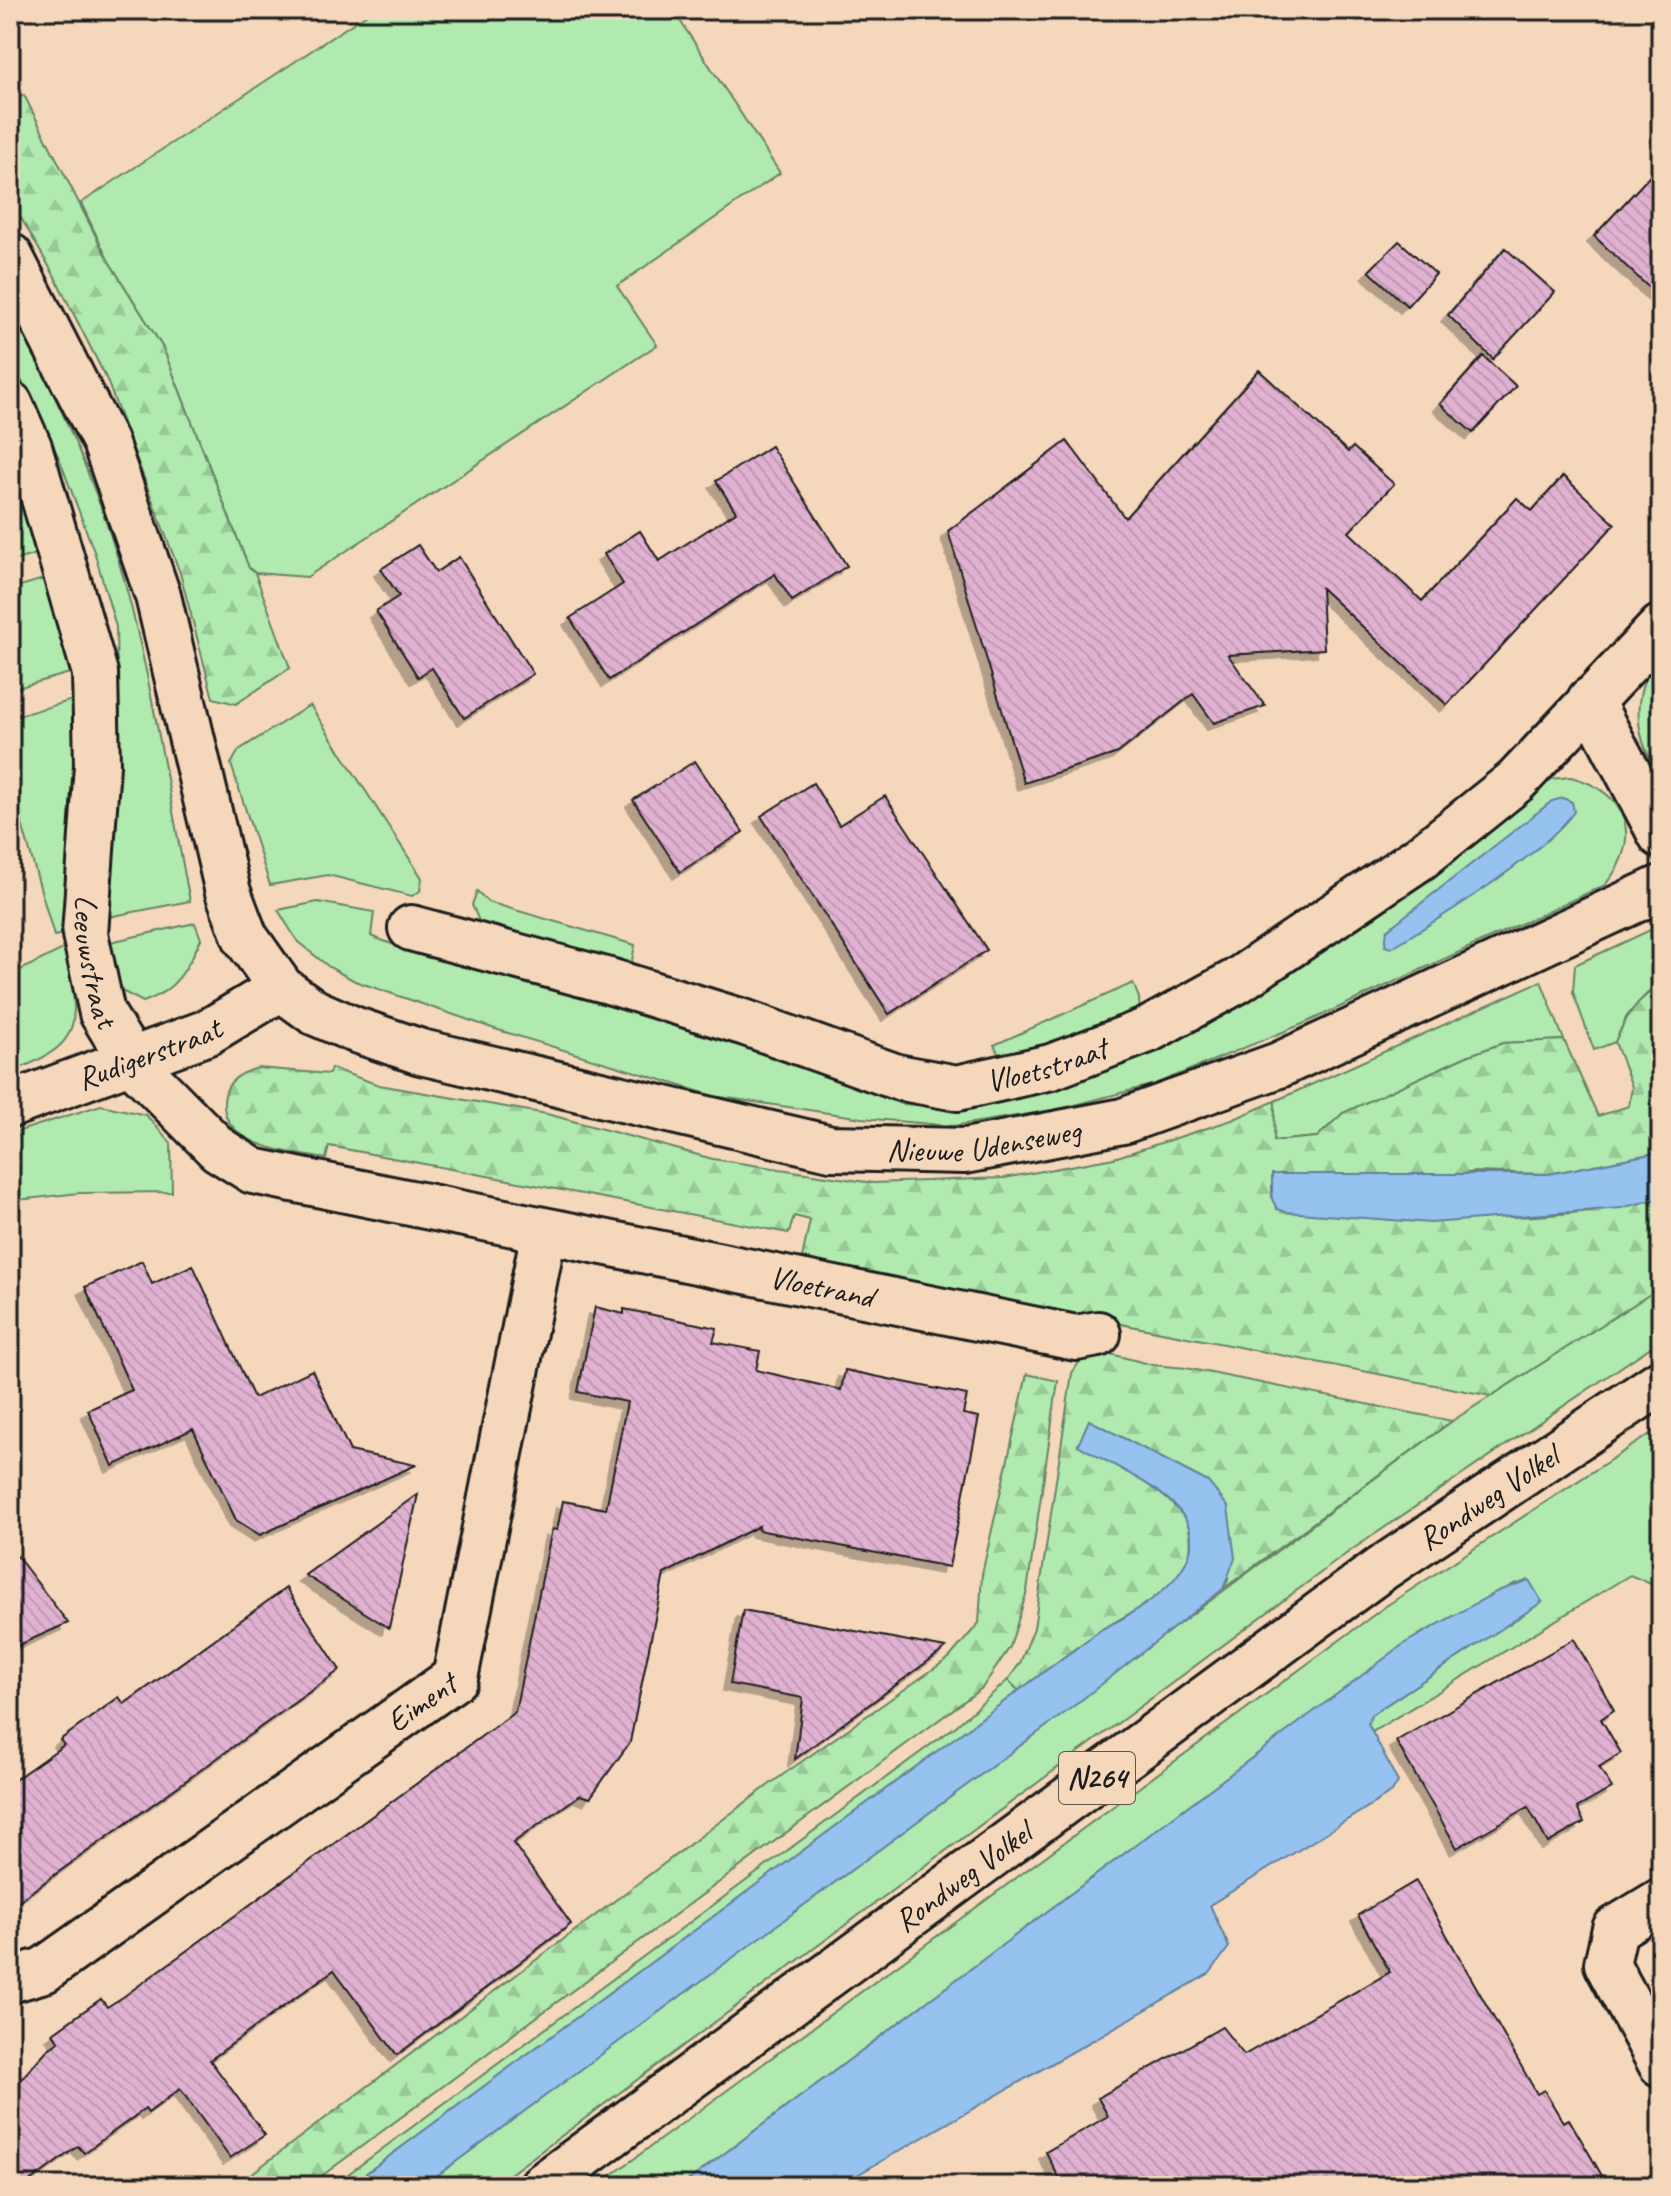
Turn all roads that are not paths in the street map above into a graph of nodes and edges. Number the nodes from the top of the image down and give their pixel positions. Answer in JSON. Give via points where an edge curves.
{"nodes":[{"id":1,"x":10,"y":256,"type":"edge"},
{"id":2,"x":10,"y":404,"type":"edge"},
{"id":3,"x":1661,"y":627,"type":"edge"},
{"id":4,"x":1590,"y":700,"type":"junction"},
{"id":5,"x":1661,"y":835,"type":"edge"},
{"id":6,"x":1661,"y":888,"type":"edge"},
{"id":7,"x":411,"y":928,"type":"dead end"},
{"id":8,"x":281,"y":988,"type":"junction"},
{"id":9,"x":132,"y":1062,"type":"junction"},
{"id":10,"x":10,"y":1105,"type":"edge"},
{"id":11,"x":544,"y":1232,"type":"junction"},
{"id":12,"x":1098,"y":1334,"type":"dead end"},
{"id":13,"x":1661,"y":1382,"type":"edge"},
{"id":14,"x":1661,"y":1901,"type":"edge"},
{"id":15,"x":10,"y":1980,"type":"edge"},
{"id":16,"x":1661,"y":2064,"type":"edge"},
{"id":17,"x":542,"y":2186,"type":"edge"}],
"edges":[{"from":1,"to":8,"type":"street","via":[[105,442],[158,596],[228,892],[245,937]]},
{"from":2,"to":9,"type":"street","name":"Leeuwstraat","via":[[29,447],[95,673],[97,765],[85,934],[102,1013]]},
{"from":3,"to":4,"type":"street","name":"Vloetstraat"},
{"from":4,"to":5,"type":"street"},
{"from":4,"to":7,"type":"street","name":"Vloetstraat","via":[[1516,781],[1421,857],[1237,981],[1148,1030],[1051,1067],[957,1088],[897,1077],[624,985]]},
{"from":6,"to":8,"type":"street","name":"Nieuwe Udenseweg","via":[[1279,1065],[1123,1121],[965,1151],[831,1148],[421,1052],[314,1012]]},
{"from":8,"to":9,"type":"street","name":"Rudigerstraat","via":[[208,1032]]},
{"from":9,"to":10,"type":"street","name":"Rudigerstraat"},
{"from":9,"to":11,"type":"street","name":"Leeuwstraat","via":[[218,1149],[253,1171]]},
{"from":11,"to":12,"type":"street","name":"Vloetrand","via":[[1076,1338]]},
{"from":11,"to":15,"type":"street","name":"Eiment","via":[[455,1678],[44,1970]]},
{"from":13,"to":17,"type":"street","name":"Rondweg Volkel","number":"N264","via":[[1381,1569]]},
{"from":14,"to":16,"type":"street","via":[[1615,1929],[1607,1964]]}]}
